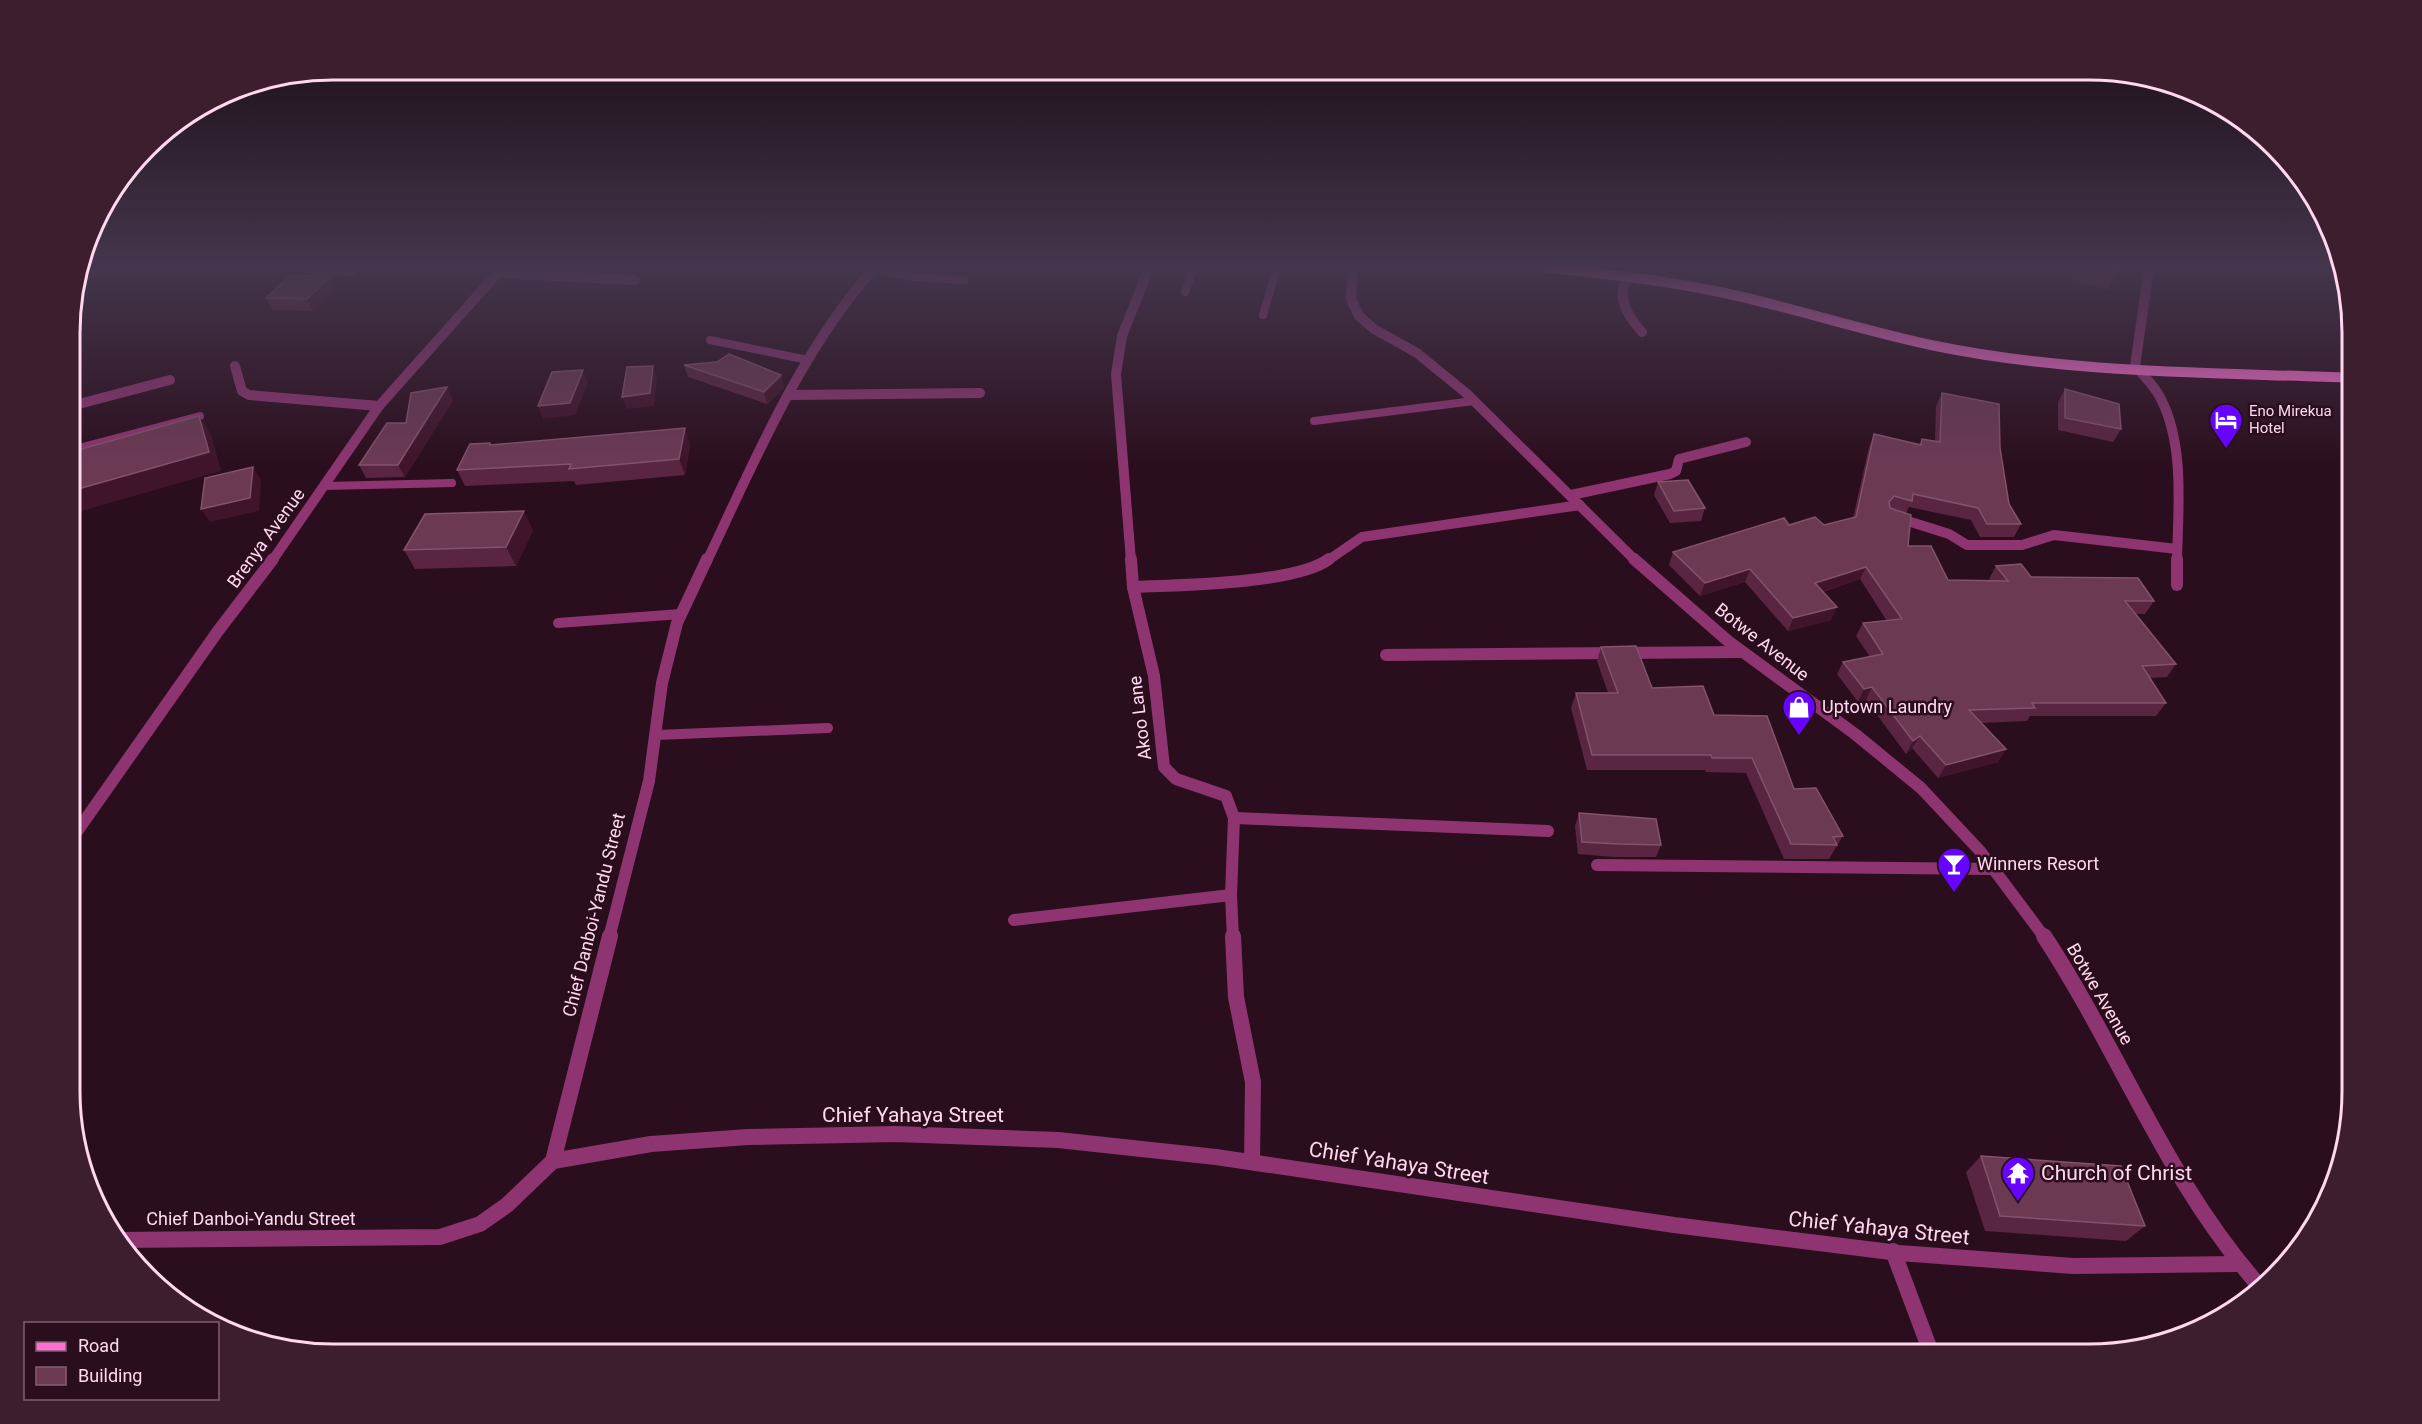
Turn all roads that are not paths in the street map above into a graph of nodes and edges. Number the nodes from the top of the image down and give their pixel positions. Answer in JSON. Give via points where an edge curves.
{"nodes":[{"id":1,"x":443,"y":334,"type":"edge"},
{"id":2,"x":824,"y":334,"type":"edge"},
{"id":3,"x":1123,"y":334,"type":"edge"},
{"id":4,"x":1385,"y":334,"type":"edge"},
{"id":5,"x":1890,"y":334,"type":"edge"},
{"id":6,"x":2140,"y":334,"type":"edge"},
{"id":7,"x":710,"y":340,"type":"dead end"},
{"id":8,"x":808,"y":360,"type":"junction"},
{"id":9,"x":235,"y":366,"type":"dead end"},
{"id":10,"x":2135,"y":366,"type":"junction"},
{"id":11,"x":2342,"y":377,"type":"edge"},
{"id":12,"x":171,"y":380,"type":"dead end"},
{"id":13,"x":980,"y":393,"type":"dead end"},
{"id":14,"x":789,"y":394,"type":"junction"},
{"id":15,"x":1474,"y":401,"type":"junction"},
{"id":16,"x":80,"y":404,"type":"edge"},
{"id":17,"x":379,"y":406,"type":"junction"},
{"id":18,"x":200,"y":416,"type":"edge"},
{"id":19,"x":1314,"y":421,"type":"dead end"},
{"id":20,"x":1746,"y":442,"type":"dead end"},
{"id":21,"x":80,"y":448,"type":"edge"},
{"id":22,"x":452,"y":483,"type":"dead end"},
{"id":23,"x":325,"y":486,"type":"junction"},
{"id":24,"x":1571,"y":495,"type":"junction"},
{"id":25,"x":1580,"y":505,"type":"junction"},
{"id":26,"x":1890,"y":516,"type":"edge"},
{"id":27,"x":2177,"y":549,"type":"junction"},
{"id":28,"x":2178,"y":585,"type":"dead end"},
{"id":29,"x":1133,"y":587,"type":"junction"},
{"id":30,"x":681,"y":614,"type":"junction"},
{"id":31,"x":558,"y":623,"type":"dead end"},
{"id":32,"x":1742,"y":652,"type":"junction"},
{"id":33,"x":1386,"y":655,"type":"dead end"},
{"id":34,"x":828,"y":728,"type":"dead end"},
{"id":35,"x":657,"y":735,"type":"junction"},
{"id":36,"x":1234,"y":818,"type":"junction"},
{"id":37,"x":80,"y":827,"type":"edge"},
{"id":38,"x":1548,"y":831,"type":"dead end"},
{"id":39,"x":1597,"y":865,"type":"dead end"},
{"id":40,"x":1994,"y":870,"type":"junction"},
{"id":41,"x":1231,"y":895,"type":"junction"},
{"id":42,"x":1014,"y":920,"type":"dead end"},
{"id":43,"x":553,"y":1161,"type":"junction"},
{"id":44,"x":1252,"y":1162,"type":"junction"},
{"id":45,"x":128,"y":1240,"type":"edge"},
{"id":46,"x":1893,"y":1251,"type":"junction"},
{"id":47,"x":2238,"y":1264,"type":"junction"},
{"id":48,"x":2256,"y":1282,"type":"edge"},
{"id":49,"x":1929,"y":1345,"type":"edge"}],
"edges":[{"from":1,"to":17,"type":"street","name":"Brenya Avenue"},
{"from":2,"to":8,"type":"street","name":"Chief Danboi-Yandu Street"},
{"from":3,"to":29,"type":"street","name":"Akoo Lane","via":[[1116,363],[1118,420]]},
{"from":4,"to":15,"type":"street","name":"Botwe Avenue","via":[[1416,353]]},
{"from":5,"to":10,"type":"street","via":[[1936,346],[2066,365]]},
{"from":6,"to":10,"type":"street"},
{"from":7,"to":8,"type":"lane"},
{"from":8,"to":14,"type":"street","name":"Chief Danboi-Yandu Street"},
{"from":9,"to":17,"type":"street","via":[[242,391],[249,395]]},
{"from":10,"to":11,"type":"street"},
{"from":10,"to":27,"type":"street","via":[[2154,387],[2175,435]]},
{"from":12,"to":16,"type":"street"},
{"from":13,"to":14,"type":"street"},
{"from":14,"to":30,"type":"street","name":"Chief Danboi-Yandu Street"},
{"from":15,"to":19,"type":"lane"},
{"from":15,"to":24,"type":"street","name":"Botwe Avenue"},
{"from":17,"to":23,"type":"street","name":"Brenya Avenue"},
{"from":18,"to":21,"type":"lane"},
{"from":20,"to":24,"type":"street","via":[[1679,459],[1676,471],[1670,474]]},
{"from":22,"to":23,"type":"lane"},
{"from":23,"to":37,"type":"street","name":"Brenya Avenue"},
{"from":24,"to":25,"type":"street","name":"Botwe Avenue"},
{"from":25,"to":29,"type":"street","via":[[1362,537],[1348,542],[1313,569],[1232,582]]},
{"from":25,"to":32,"type":"street","name":"Botwe Avenue","via":[[1686,608]]},
{"from":26,"to":27,"type":"street","via":[[1949,534],[1967,545],[2022,545],[2054,535]]},
{"from":27,"to":28,"type":"street"},
{"from":29,"to":36,"type":"street","name":"Akoo Lane","via":[[1151,662],[1164,767],[1184,784],[1202,784],[1226,795]]},
{"from":30,"to":31,"type":"lane"},
{"from":30,"to":35,"type":"street","name":"Chief Danboi-Yandu Street","via":[[662,683]]},
{"from":32,"to":33,"type":"street"},
{"from":32,"to":40,"type":"street","name":"Botwe Avenue","via":[[1857,735],[1923,789]]},
{"from":34,"to":35,"type":"lane"},
{"from":35,"to":43,"type":"street","name":"Chief Danboi-Yandu Street"},
{"from":36,"to":38,"type":"street"},
{"from":36,"to":41,"type":"street","name":"Akoo Lane"},
{"from":39,"to":40,"type":"street"},
{"from":40,"to":47,"type":"street","name":"Botwe Avenue","via":[[2077,989],[2179,1179]]},
{"from":41,"to":42,"type":"street"},
{"from":41,"to":44,"type":"street","name":"Akoo Lane","via":[[1236,997],[1253,1082]]},
{"from":43,"to":44,"type":"street","name":"Chief Yahaya Street","via":[[661,1140],[913,1134],[1019,1137]]},
{"from":43,"to":45,"type":"street","name":"Chief Danboi-Yandu Street","via":[[507,1205],[480,1224],[440,1238]]},
{"from":44,"to":46,"type":"street","name":"Chief Yahaya Street","via":[[1832,1246]]},
{"from":46,"to":47,"type":"street","name":"Chief Yahaya Street","via":[[2054,1265]]},
{"from":46,"to":49,"type":"street"},
{"from":47,"to":48,"type":"street","name":"Botwe Avenue"}]}
